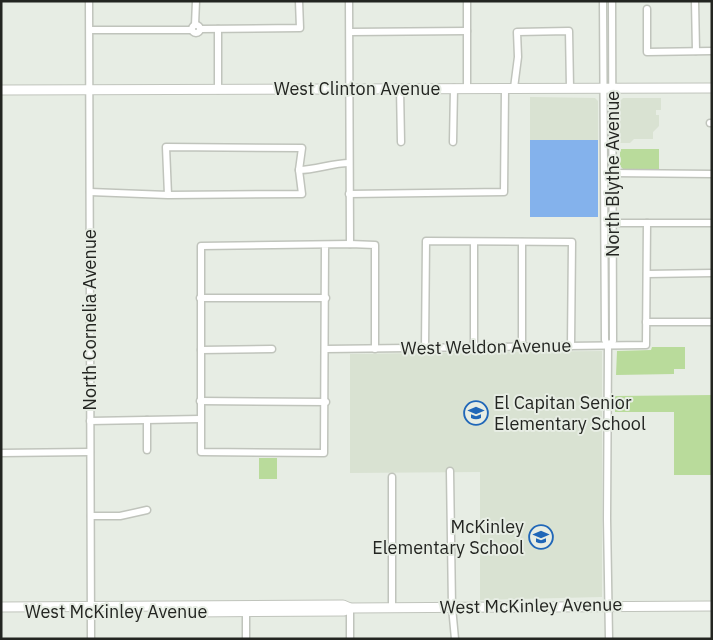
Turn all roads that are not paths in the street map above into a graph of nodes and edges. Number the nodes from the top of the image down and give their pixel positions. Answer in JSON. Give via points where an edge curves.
{"nodes":[{"id":1,"x":90,"y":1,"type":"edge"},
{"id":2,"x":196,"y":1,"type":"edge"},
{"id":3,"x":299,"y":1,"type":"edge"},
{"id":4,"x":349,"y":1,"type":"edge"},
{"id":5,"x":467,"y":1,"type":"edge"},
{"id":6,"x":604,"y":1,"type":"edge"},
{"id":7,"x":612,"y":1,"type":"edge"},
{"id":8,"x":695,"y":1,"type":"edge"},
{"id":9,"x":647,"y":10,"type":"dead end"},
{"id":10,"x":196,"y":28,"type":"junction"},
{"id":11,"x":218,"y":29,"type":"junction"},
{"id":12,"x":90,"y":30,"type":"junction"},
{"id":13,"x":467,"y":30,"type":"junction"},
{"id":14,"x":350,"y":32,"type":"junction"},
{"id":15,"x":696,"y":51,"type":"junction"},
{"id":16,"x":712,"y":51,"type":"edge"},
{"id":17,"x":349,"y":88,"type":"junction"},
{"id":18,"x":400,"y":88,"type":"junction"},
{"id":19,"x":454,"y":88,"type":"junction"},
{"id":20,"x":467,"y":88,"type":"junction"},
{"id":21,"x":570,"y":88,"type":"junction"},
{"id":22,"x":608,"y":88,"type":"junction"},
{"id":23,"x":712,"y":88,"type":"edge"},
{"id":24,"x":509,"y":89,"type":"junction"},
{"id":25,"x":1,"y":90,"type":"edge"},
{"id":26,"x":90,"y":90,"type":"junction"},
{"id":27,"x":218,"y":90,"type":"junction"},
{"id":28,"x":401,"y":142,"type":"dead end"},
{"id":29,"x":454,"y":142,"type":"dead end"},
{"id":30,"x":349,"y":163,"type":"junction"},
{"id":31,"x":299,"y":170,"type":"junction"},
{"id":32,"x":613,"y":174,"type":"junction"},
{"id":33,"x":712,"y":174,"type":"edge"},
{"id":34,"x":90,"y":192,"type":"junction"},
{"id":35,"x":349,"y":194,"type":"junction"},
{"id":36,"x":168,"y":195,"type":"junction"},
{"id":37,"x":613,"y":223,"type":"junction"},
{"id":38,"x":647,"y":223,"type":"junction"},
{"id":39,"x":712,"y":223,"type":"edge"},
{"id":40,"x":474,"y":242,"type":"junction"},
{"id":41,"x":522,"y":242,"type":"junction"},
{"id":42,"x":350,"y":244,"type":"junction"},
{"id":43,"x":325,"y":245,"type":"junction"},
{"id":44,"x":712,"y":273,"type":"edge"},
{"id":45,"x":648,"y":274,"type":"junction"},
{"id":46,"x":200,"y":298,"type":"junction"},
{"id":47,"x":326,"y":298,"type":"junction"},
{"id":48,"x":646,"y":322,"type":"junction"},
{"id":49,"x":712,"y":322,"type":"edge"},
{"id":50,"x":522,"y":346,"type":"junction"},
{"id":51,"x":571,"y":346,"type":"junction"},
{"id":52,"x":608,"y":346,"type":"junction"},
{"id":53,"x":474,"y":348,"type":"junction"},
{"id":54,"x":272,"y":349,"type":"dead end"},
{"id":55,"x":326,"y":349,"type":"junction"},
{"id":56,"x":375,"y":349,"type":"junction"},
{"id":57,"x":425,"y":349,"type":"junction"},
{"id":58,"x":201,"y":350,"type":"junction"},
{"id":59,"x":200,"y":401,"type":"junction"},
{"id":60,"x":326,"y":402,"type":"junction"},
{"id":61,"x":200,"y":419,"type":"junction"},
{"id":62,"x":90,"y":420,"type":"junction"},
{"id":63,"x":147,"y":420,"type":"junction"},
{"id":64,"x":147,"y":450,"type":"dead end"},
{"id":65,"x":90,"y":452,"type":"junction"},
{"id":66,"x":1,"y":453,"type":"edge"},
{"id":67,"x":450,"y":471,"type":"dead end"},
{"id":68,"x":392,"y":477,"type":"dead end"},
{"id":69,"x":147,"y":510,"type":"dead end"},
{"id":70,"x":90,"y":516,"type":"junction"},
{"id":71,"x":609,"y":606,"type":"junction"},
{"id":72,"x":712,"y":606,"type":"edge"},
{"id":73,"x":1,"y":607,"type":"edge"},
{"id":74,"x":452,"y":607,"type":"junction"},
{"id":75,"x":350,"y":608,"type":"junction"},
{"id":76,"x":392,"y":608,"type":"junction"},
{"id":77,"x":91,"y":609,"type":"junction"},
{"id":78,"x":1,"y":612,"type":"edge"},
{"id":79,"x":246,"y":612,"type":"junction"},
{"id":80,"x":91,"y":639,"type":"edge"},
{"id":81,"x":246,"y":639,"type":"edge"},
{"id":82,"x":350,"y":639,"type":"edge"},
{"id":83,"x":455,"y":639,"type":"edge"},
{"id":84,"x":609,"y":639,"type":"edge"}],
"edges":[{"from":1,"to":12,"type":"street","name":"North Cornelia Avenue"},
{"from":2,"to":10,"type":"street"},
{"from":3,"to":11,"type":"street","via":[[300,28]]},
{"from":4,"to":14,"type":"street"},
{"from":5,"to":13,"type":"street"},
{"from":6,"to":22,"type":"street","name":"North Blythe Avenue"},
{"from":7,"to":22,"type":"street","name":"North Blythe Avenue"},
{"from":8,"to":15,"type":"street"},
{"from":9,"to":15,"type":"street","via":[[647,52]]},
{"from":10,"to":11,"type":"street"},
{"from":10,"to":12,"type":"street"},
{"from":11,"to":27,"type":"street"},
{"from":12,"to":26,"type":"street","name":"North Cornelia Avenue"},
{"from":13,"to":14,"type":"street"},
{"from":13,"to":20,"type":"street"},
{"from":14,"to":17,"type":"street"},
{"from":15,"to":16,"type":"street"},
{"from":17,"to":18,"type":"main road","name":"West Clinton Avenue"},
{"from":17,"to":27,"type":"main road","name":"West Clinton Avenue"},
{"from":17,"to":30,"type":"street"},
{"from":18,"to":19,"type":"main road","name":"West Clinton Avenue"},
{"from":18,"to":28,"type":"street"},
{"from":19,"to":20,"type":"main road","name":"West Clinton Avenue"},
{"from":19,"to":29,"type":"street"},
{"from":20,"to":24,"type":"main road","name":"West Clinton Avenue"},
{"from":21,"to":22,"type":"main road","name":"West Clinton Avenue"},
{"from":21,"to":24,"type":"main road","name":"West Clinton Avenue"},
{"from":21,"to":24,"type":"street","via":[[569,31],[517,32],[518,57]]},
{"from":22,"to":23,"type":"main road","name":"West Clinton Avenue"},
{"from":22,"to":32,"type":"street","name":"North Blythe Avenue"},
{"from":22,"to":52,"type":"street","name":"North Blythe Avenue","via":[[605,340]]},
{"from":24,"to":35,"type":"street","via":[[504,192]]},
{"from":25,"to":26,"type":"main road","name":"West Clinton Avenue"},
{"from":26,"to":27,"type":"main road","name":"West Clinton Avenue"},
{"from":26,"to":34,"type":"street","name":"North Cornelia Avenue"},
{"from":30,"to":31,"type":"street"},
{"from":30,"to":35,"type":"street"},
{"from":31,"to":36,"type":"street","via":[[302,194]]},
{"from":31,"to":36,"type":"street","via":[[302,148],[166,147]]},
{"from":32,"to":33,"type":"street"},
{"from":32,"to":37,"type":"street","name":"North Blythe Avenue"},
{"from":34,"to":36,"type":"street"},
{"from":34,"to":62,"type":"street","name":"North Cornelia Avenue"},
{"from":35,"to":42,"type":"street"},
{"from":37,"to":38,"type":"street"},
{"from":37,"to":52,"type":"street","name":"North Blythe Avenue","via":[[613,340]]},
{"from":38,"to":39,"type":"street"},
{"from":38,"to":45,"type":"street"},
{"from":40,"to":41,"type":"street"},
{"from":40,"to":53,"type":"street"},
{"from":40,"to":57,"type":"street","via":[[426,242]]},
{"from":41,"to":50,"type":"street"},
{"from":41,"to":51,"type":"street","via":[[572,242]]},
{"from":42,"to":43,"type":"street"},
{"from":42,"to":56,"type":"street","via":[[375,245]]},
{"from":43,"to":46,"type":"street","via":[[200,246]]},
{"from":43,"to":47,"type":"street"},
{"from":44,"to":45,"type":"street"},
{"from":45,"to":48,"type":"street"},
{"from":46,"to":47,"type":"street"},
{"from":46,"to":58,"type":"street"},
{"from":47,"to":55,"type":"street"},
{"from":48,"to":49,"type":"street"},
{"from":48,"to":52,"type":"street","name":"West Weldon Avenue","via":[[646,345]]},
{"from":50,"to":51,"type":"street","name":"West Weldon Avenue"},
{"from":50,"to":53,"type":"street","name":"West Weldon Avenue"},
{"from":51,"to":52,"type":"street","name":"West Weldon Avenue"},
{"from":52,"to":71,"type":"street","name":"North Blythe Avenue"},
{"from":53,"to":57,"type":"street","name":"West Weldon Avenue"},
{"from":54,"to":58,"type":"street"},
{"from":55,"to":56,"type":"street","name":"West Weldon Avenue"},
{"from":55,"to":60,"type":"street"},
{"from":56,"to":57,"type":"street","name":"West Weldon Avenue"},
{"from":58,"to":59,"type":"street"},
{"from":59,"to":60,"type":"street"},
{"from":59,"to":61,"type":"street"},
{"from":60,"to":61,"type":"street","via":[[324,453],[201,452]]},
{"from":61,"to":63,"type":"street"},
{"from":62,"to":63,"type":"street"},
{"from":62,"to":65,"type":"street","name":"North Cornelia Avenue"},
{"from":63,"to":64,"type":"street"},
{"from":65,"to":66,"type":"street"},
{"from":65,"to":70,"type":"street","name":"North Cornelia Avenue"},
{"from":67,"to":74,"type":"street"},
{"from":68,"to":76,"type":"street"},
{"from":69,"to":70,"type":"street","via":[[120,516]]},
{"from":70,"to":77,"type":"street","name":"North Cornelia Avenue"},
{"from":71,"to":72,"type":"main road","name":"West McKinley Avenue"},
{"from":71,"to":74,"type":"main road","name":"West McKinley Avenue"},
{"from":71,"to":84,"type":"street","name":"North Blythe Avenue"},
{"from":73,"to":77,"type":"main road","name":"West McKinley Avenue"},
{"from":74,"to":76,"type":"main road","name":"West McKinley Avenue"},
{"from":74,"to":83,"type":"street"},
{"from":75,"to":76,"type":"main road","name":"West McKinley Avenue"},
{"from":75,"to":77,"type":"main road","name":"West McKinley Avenue","via":[[343,604]]},
{"from":75,"to":79,"type":"main road","name":"West McKinley Avenue","via":[[344,611]]},
{"from":75,"to":82,"type":"street"},
{"from":77,"to":78,"type":"main road","name":"West McKinley Avenue"},
{"from":77,"to":79,"type":"main road","name":"West McKinley Avenue"},
{"from":77,"to":80,"type":"street","name":"North Cornelia Avenue"},
{"from":79,"to":81,"type":"street"}]}
